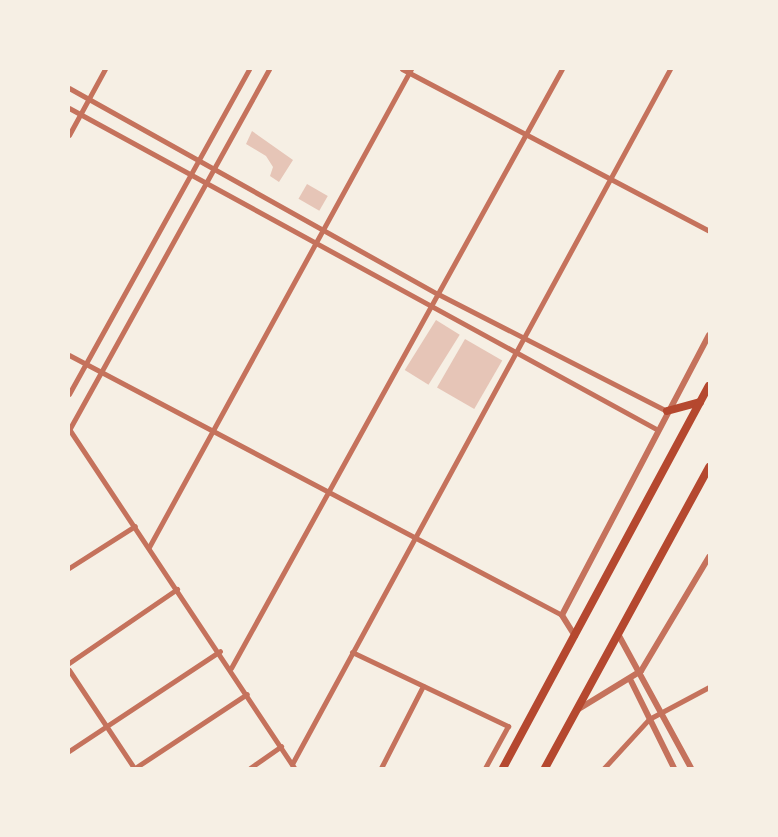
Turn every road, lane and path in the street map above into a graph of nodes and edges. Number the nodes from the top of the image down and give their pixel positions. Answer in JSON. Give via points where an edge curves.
{"nodes":[{"id":1,"x":105,"y":69,"type":"edge"},
{"id":2,"x":249,"y":69,"type":"edge"},
{"id":3,"x":269,"y":69,"type":"edge"},
{"id":4,"x":402,"y":69,"type":"edge"},
{"id":5,"x":562,"y":69,"type":"edge"},
{"id":6,"x":670,"y":69,"type":"edge"},
{"id":7,"x":410,"y":71,"type":"edge"},
{"id":8,"x":69,"y":88,"type":"edge"},
{"id":9,"x":88,"y":100,"type":"junction"},
{"id":10,"x":69,"y":108,"type":"edge"},
{"id":11,"x":80,"y":115,"type":"junction"},
{"id":12,"x":69,"y":135,"type":"edge"},
{"id":13,"x":525,"y":137,"type":"junction"},
{"id":14,"x":198,"y":160,"type":"junction"},
{"id":15,"x":213,"y":168,"type":"junction"},
{"id":16,"x":190,"y":175,"type":"junction"},
{"id":17,"x":610,"y":180,"type":"junction"},
{"id":18,"x":204,"y":182,"type":"junction"},
{"id":19,"x":324,"y":228,"type":"junction"},
{"id":20,"x":709,"y":231,"type":"edge"},
{"id":21,"x":316,"y":243,"type":"junction"},
{"id":22,"x":438,"y":294,"type":"junction"},
{"id":23,"x":430,"y":309,"type":"junction"},
{"id":24,"x":709,"y":335,"type":"edge"},
{"id":25,"x":525,"y":340,"type":"junction"},
{"id":26,"x":69,"y":355,"type":"edge"},
{"id":27,"x":517,"y":355,"type":"junction"},
{"id":28,"x":85,"y":364,"type":"junction"},
{"id":29,"x":99,"y":372,"type":"junction"},
{"id":30,"x":709,"y":386,"type":"edge"},
{"id":31,"x":69,"y":394,"type":"edge"},
{"id":32,"x":700,"y":402,"type":"junction"},
{"id":33,"x":667,"y":411,"type":"junction"},
{"id":34,"x":658,"y":429,"type":"junction"},
{"id":35,"x":69,"y":430,"type":"edge"},
{"id":36,"x":213,"y":432,"type":"junction"},
{"id":37,"x":709,"y":467,"type":"edge"},
{"id":38,"x":327,"y":494,"type":"junction"},
{"id":39,"x":135,"y":526,"type":"junction"},
{"id":40,"x":414,"y":539,"type":"junction"},
{"id":41,"x":149,"y":547,"type":"junction"},
{"id":42,"x":709,"y":557,"type":"edge"},
{"id":43,"x":69,"y":568,"type":"edge"},
{"id":44,"x":177,"y":589,"type":"junction"},
{"id":45,"x":562,"y":615,"type":"junction"},
{"id":46,"x":618,"y":634,"type":"junction"},
{"id":47,"x":575,"y":636,"type":"junction"},
{"id":48,"x":220,"y":651,"type":"junction"},
{"id":49,"x":352,"y":652,"type":"junction"},
{"id":50,"x":69,"y":663,"type":"edge"},
{"id":51,"x":231,"y":668,"type":"junction"},
{"id":52,"x":69,"y":670,"type":"edge"},
{"id":53,"x":641,"y":671,"type":"junction"},
{"id":54,"x":631,"y":681,"type":"junction"},
{"id":55,"x":423,"y":686,"type":"junction"},
{"id":56,"x":709,"y":687,"type":"edge"},
{"id":57,"x":247,"y":694,"type":"junction"},
{"id":58,"x":577,"y":710,"type":"junction"},
{"id":59,"x":662,"y":712,"type":"junction"},
{"id":60,"x":650,"y":719,"type":"junction"},
{"id":61,"x":107,"y":727,"type":"junction"},
{"id":62,"x":281,"y":746,"type":"junction"},
{"id":63,"x":69,"y":751,"type":"edge"},
{"id":64,"x":293,"y":766,"type":"edge"},
{"id":65,"x":135,"y":768,"type":"edge"},
{"id":66,"x":250,"y":768,"type":"edge"},
{"id":67,"x":381,"y":768,"type":"edge"},
{"id":68,"x":485,"y":768,"type":"edge"},
{"id":69,"x":503,"y":768,"type":"edge"},
{"id":70,"x":545,"y":768,"type":"edge"},
{"id":71,"x":603,"y":768,"type":"edge"},
{"id":72,"x":674,"y":768,"type":"edge"},
{"id":73,"x":691,"y":768,"type":"edge"}],
"edges":[{"from":1,"to":9,"type":"street"},
{"from":2,"to":14,"type":"street"},
{"from":3,"to":15,"type":"street"},
{"from":4,"to":7,"type":"street"},
{"from":5,"to":13,"type":"street"},
{"from":6,"to":17,"type":"street"},
{"from":7,"to":13,"type":"street"},
{"from":7,"to":19,"type":"street"},
{"from":8,"to":9,"type":"street"},
{"from":9,"to":11,"type":"street"},
{"from":9,"to":14,"type":"street"},
{"from":10,"to":11,"type":"street"},
{"from":11,"to":12,"type":"street"},
{"from":11,"to":16,"type":"street"},
{"from":13,"to":17,"type":"street"},
{"from":13,"to":22,"type":"street"},
{"from":14,"to":15,"type":"street"},
{"from":14,"to":16,"type":"street"},
{"from":15,"to":18,"type":"street"},
{"from":15,"to":19,"type":"street"},
{"from":16,"to":18,"type":"street"},
{"from":16,"to":28,"type":"street"},
{"from":17,"to":20,"type":"street"},
{"from":17,"to":25,"type":"street"},
{"from":18,"to":21,"type":"street"},
{"from":18,"to":29,"type":"street"},
{"from":19,"to":21,"type":"street"},
{"from":19,"to":22,"type":"street"},
{"from":21,"to":23,"type":"street"},
{"from":21,"to":36,"type":"street"},
{"from":22,"to":23,"type":"street"},
{"from":22,"to":25,"type":"street"},
{"from":23,"to":27,"type":"street"},
{"from":23,"to":38,"type":"street"},
{"from":24,"to":33,"type":"street"},
{"from":25,"to":27,"type":"street"},
{"from":25,"to":33,"type":"street"},
{"from":26,"to":28,"type":"street"},
{"from":27,"to":34,"type":"street"},
{"from":27,"to":40,"type":"street"},
{"from":28,"to":29,"type":"street"},
{"from":28,"to":31,"type":"street"},
{"from":29,"to":35,"type":"street"},
{"from":29,"to":36,"type":"street"},
{"from":30,"to":32,"type":"highway"},
{"from":32,"to":33,"type":"highway"},
{"from":32,"to":47,"type":"highway"},
{"from":33,"to":34,"type":"street"},
{"from":34,"to":45,"type":"street"},
{"from":35,"to":39,"type":"street"},
{"from":36,"to":38,"type":"street"},
{"from":36,"to":41,"type":"street"},
{"from":37,"to":46,"type":"highway"},
{"from":38,"to":40,"type":"street"},
{"from":38,"to":51,"type":"street"},
{"from":39,"to":41,"type":"street"},
{"from":39,"to":43,"type":"street"},
{"from":40,"to":45,"type":"street"},
{"from":40,"to":49,"type":"street"},
{"from":41,"to":44,"type":"street"},
{"from":42,"to":53,"type":"street"},
{"from":44,"to":48,"type":"street"},
{"from":44,"to":50,"type":"street"},
{"from":45,"to":47,"type":"street"},
{"from":46,"to":53,"type":"street"},
{"from":46,"to":58,"type":"highway"},
{"from":47,"to":69,"type":"highway"},
{"from":48,"to":51,"type":"street"},
{"from":48,"to":61,"type":"street"},
{"from":49,"to":55,"type":"street"},
{"from":49,"to":64,"type":"street"},
{"from":51,"to":57,"type":"street"},
{"from":52,"to":61,"type":"street"},
{"from":53,"to":54,"type":"street"},
{"from":53,"to":59,"type":"street"},
{"from":54,"to":58,"type":"street"},
{"from":54,"to":60,"type":"street"},
{"from":55,"to":67,"type":"street"},
{"from":55,"to":68,"type":"street","via":[[508,726]]},
{"from":56,"to":59,"type":"street"},
{"from":57,"to":62,"type":"street"},
{"from":57,"to":65,"type":"street"},
{"from":58,"to":70,"type":"highway"},
{"from":59,"to":60,"type":"street"},
{"from":59,"to":73,"type":"street"},
{"from":60,"to":71,"type":"street"},
{"from":60,"to":72,"type":"street"},
{"from":61,"to":63,"type":"street"},
{"from":61,"to":65,"type":"street"},
{"from":62,"to":64,"type":"street"},
{"from":62,"to":66,"type":"street"}]}
